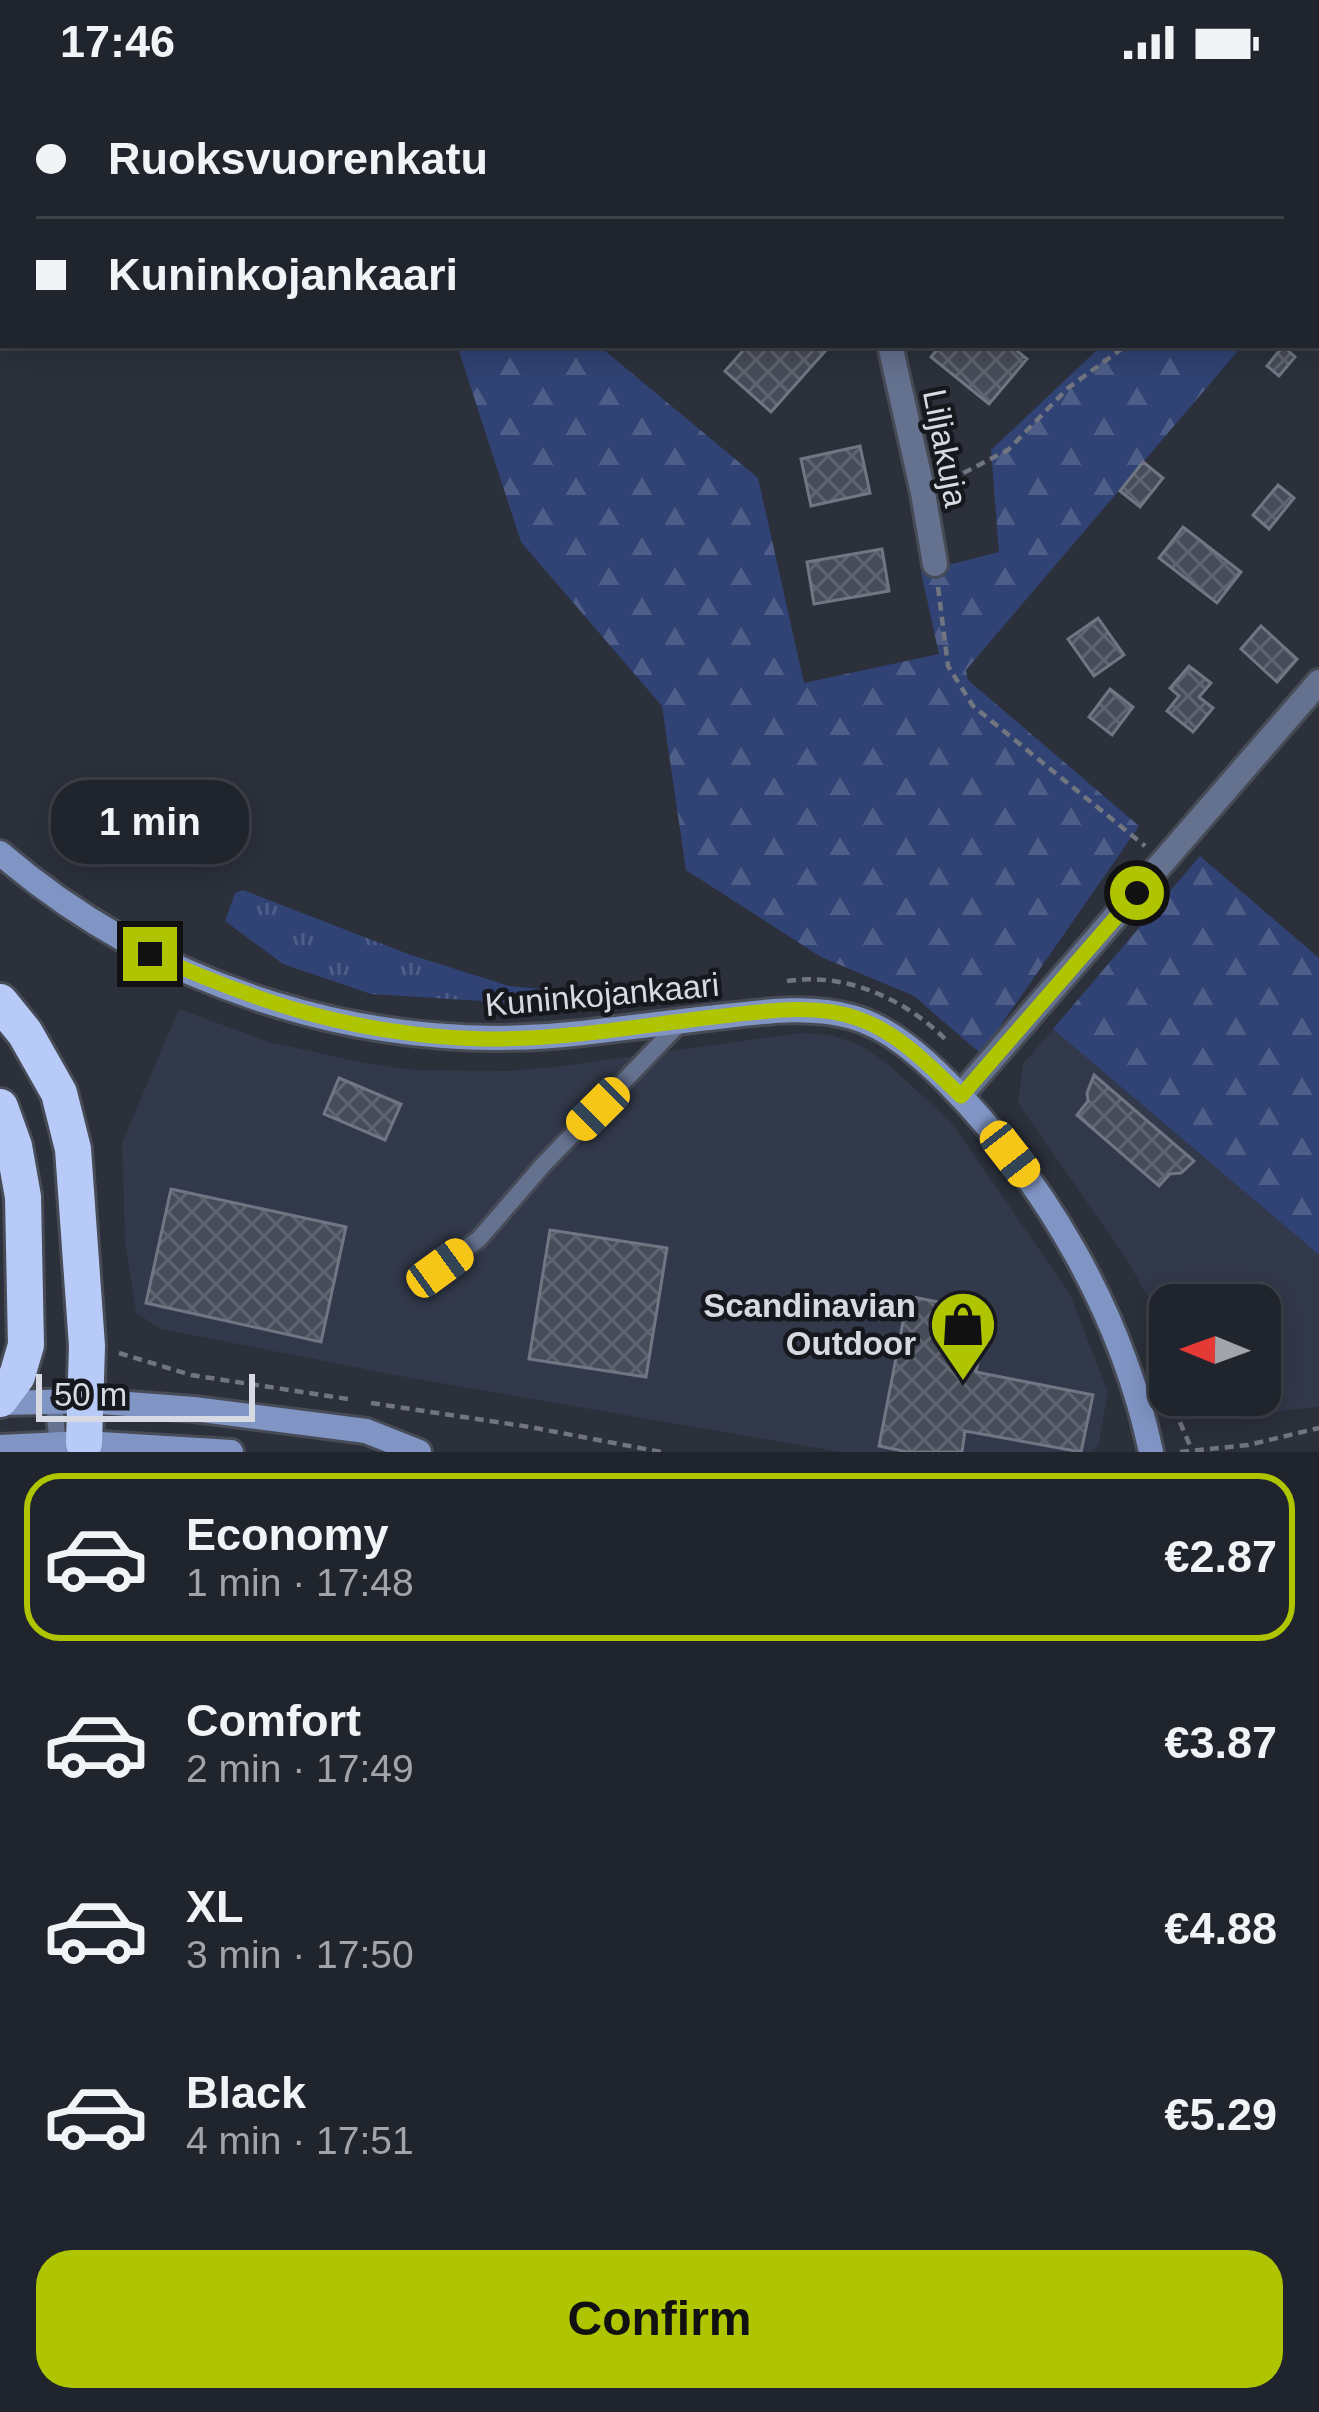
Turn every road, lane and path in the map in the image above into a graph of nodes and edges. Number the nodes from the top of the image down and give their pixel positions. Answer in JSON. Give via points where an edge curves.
{"nodes":[{"id":1,"x":891,"y":348,"type":"edge"},
{"id":2,"x":1122,"y":348,"type":"edge"},
{"id":3,"x":923,"y":494,"type":"junction"},
{"id":4,"x":935,"y":564,"type":"joint"},
{"id":5,"x":1315,"y":694,"type":"edge"},
{"id":6,"x":0,"y":853,"type":"edge"},
{"id":7,"x":1164,"y":861,"type":"junction"},
{"id":8,"x":0,"y":1002,"type":"edge"},
{"id":9,"x":682,"y":1021,"type":"junction"},
{"id":10,"x":961,"y":1096,"type":"junction"},
{"id":11,"x":0,"y":1107,"type":"edge"},
{"id":12,"x":440,"y":1268,"type":"dead end"},
{"id":13,"x":87,"y":1346,"type":"junction"},
{"id":14,"x":349,"y":1399,"type":"dead end"},
{"id":15,"x":0,"y":1401,"type":"edge"},
{"id":16,"x":71,"y":1401,"type":"junction"},
{"id":17,"x":372,"y":1403,"type":"dead end"},
{"id":18,"x":1319,"y":1428,"type":"edge"},
{"id":19,"x":67,"y":1446,"type":"edge"},
{"id":20,"x":0,"y":1447,"type":"edge"},
{"id":21,"x":1249,"y":1448,"type":"edge"},
{"id":22,"x":231,"y":1452,"type":"edge"},
{"id":23,"x":419,"y":1452,"type":"edge"},
{"id":24,"x":661,"y":1452,"type":"edge"},
{"id":25,"x":1151,"y":1452,"type":"edge"},
{"id":26,"x":1180,"y":1452,"type":"edge"}],
"edges":[{"from":1,"to":3,"type":"street","name":"Liljakuja"},
{"from":2,"to":3,"type":"path","via":[[1068,388],[1008,450]]},
{"from":3,"to":4,"type":"street","name":"Liljakuja"},
{"from":4,"to":7,"type":"path","via":[[948,666],[973,706]]},
{"from":5,"to":7,"type":"street"},
{"from":6,"to":9,"type":"street","name":"Kuninkojankaari","via":[[150,954],[306,1014],[490,1039]]},
{"from":7,"to":10,"type":"street"},
{"from":8,"to":13,"type":"highway","via":[[44,1064],[68,1126]]},
{"from":9,"to":10,"type":"street","name":"Kuninkojankaari","via":[[797,1010],[858,1018],[902,1043]]},
{"from":9,"to":12,"type":"lane","via":[[478,1239]]},
{"from":10,"to":25,"type":"street","name":"Kuninkojankaari","via":[[1044,1199],[1098,1298]]},
{"from":11,"to":15,"type":"highway","via":[[23,1197],[26,1346]]},
{"from":13,"to":14,"type":"path","via":[[191,1375]]},
{"from":13,"to":16,"type":"highway"},
{"from":15,"to":16,"type":"street"},
{"from":16,"to":19,"type":"highway"},
{"from":16,"to":23,"type":"street","via":[[366,1431]]},
{"from":17,"to":24,"type":"path"},
{"from":18,"to":21,"type":"path"},
{"from":19,"to":20,"type":"street"},
{"from":19,"to":22,"type":"street"},
{"from":21,"to":26,"type":"path"}]}
